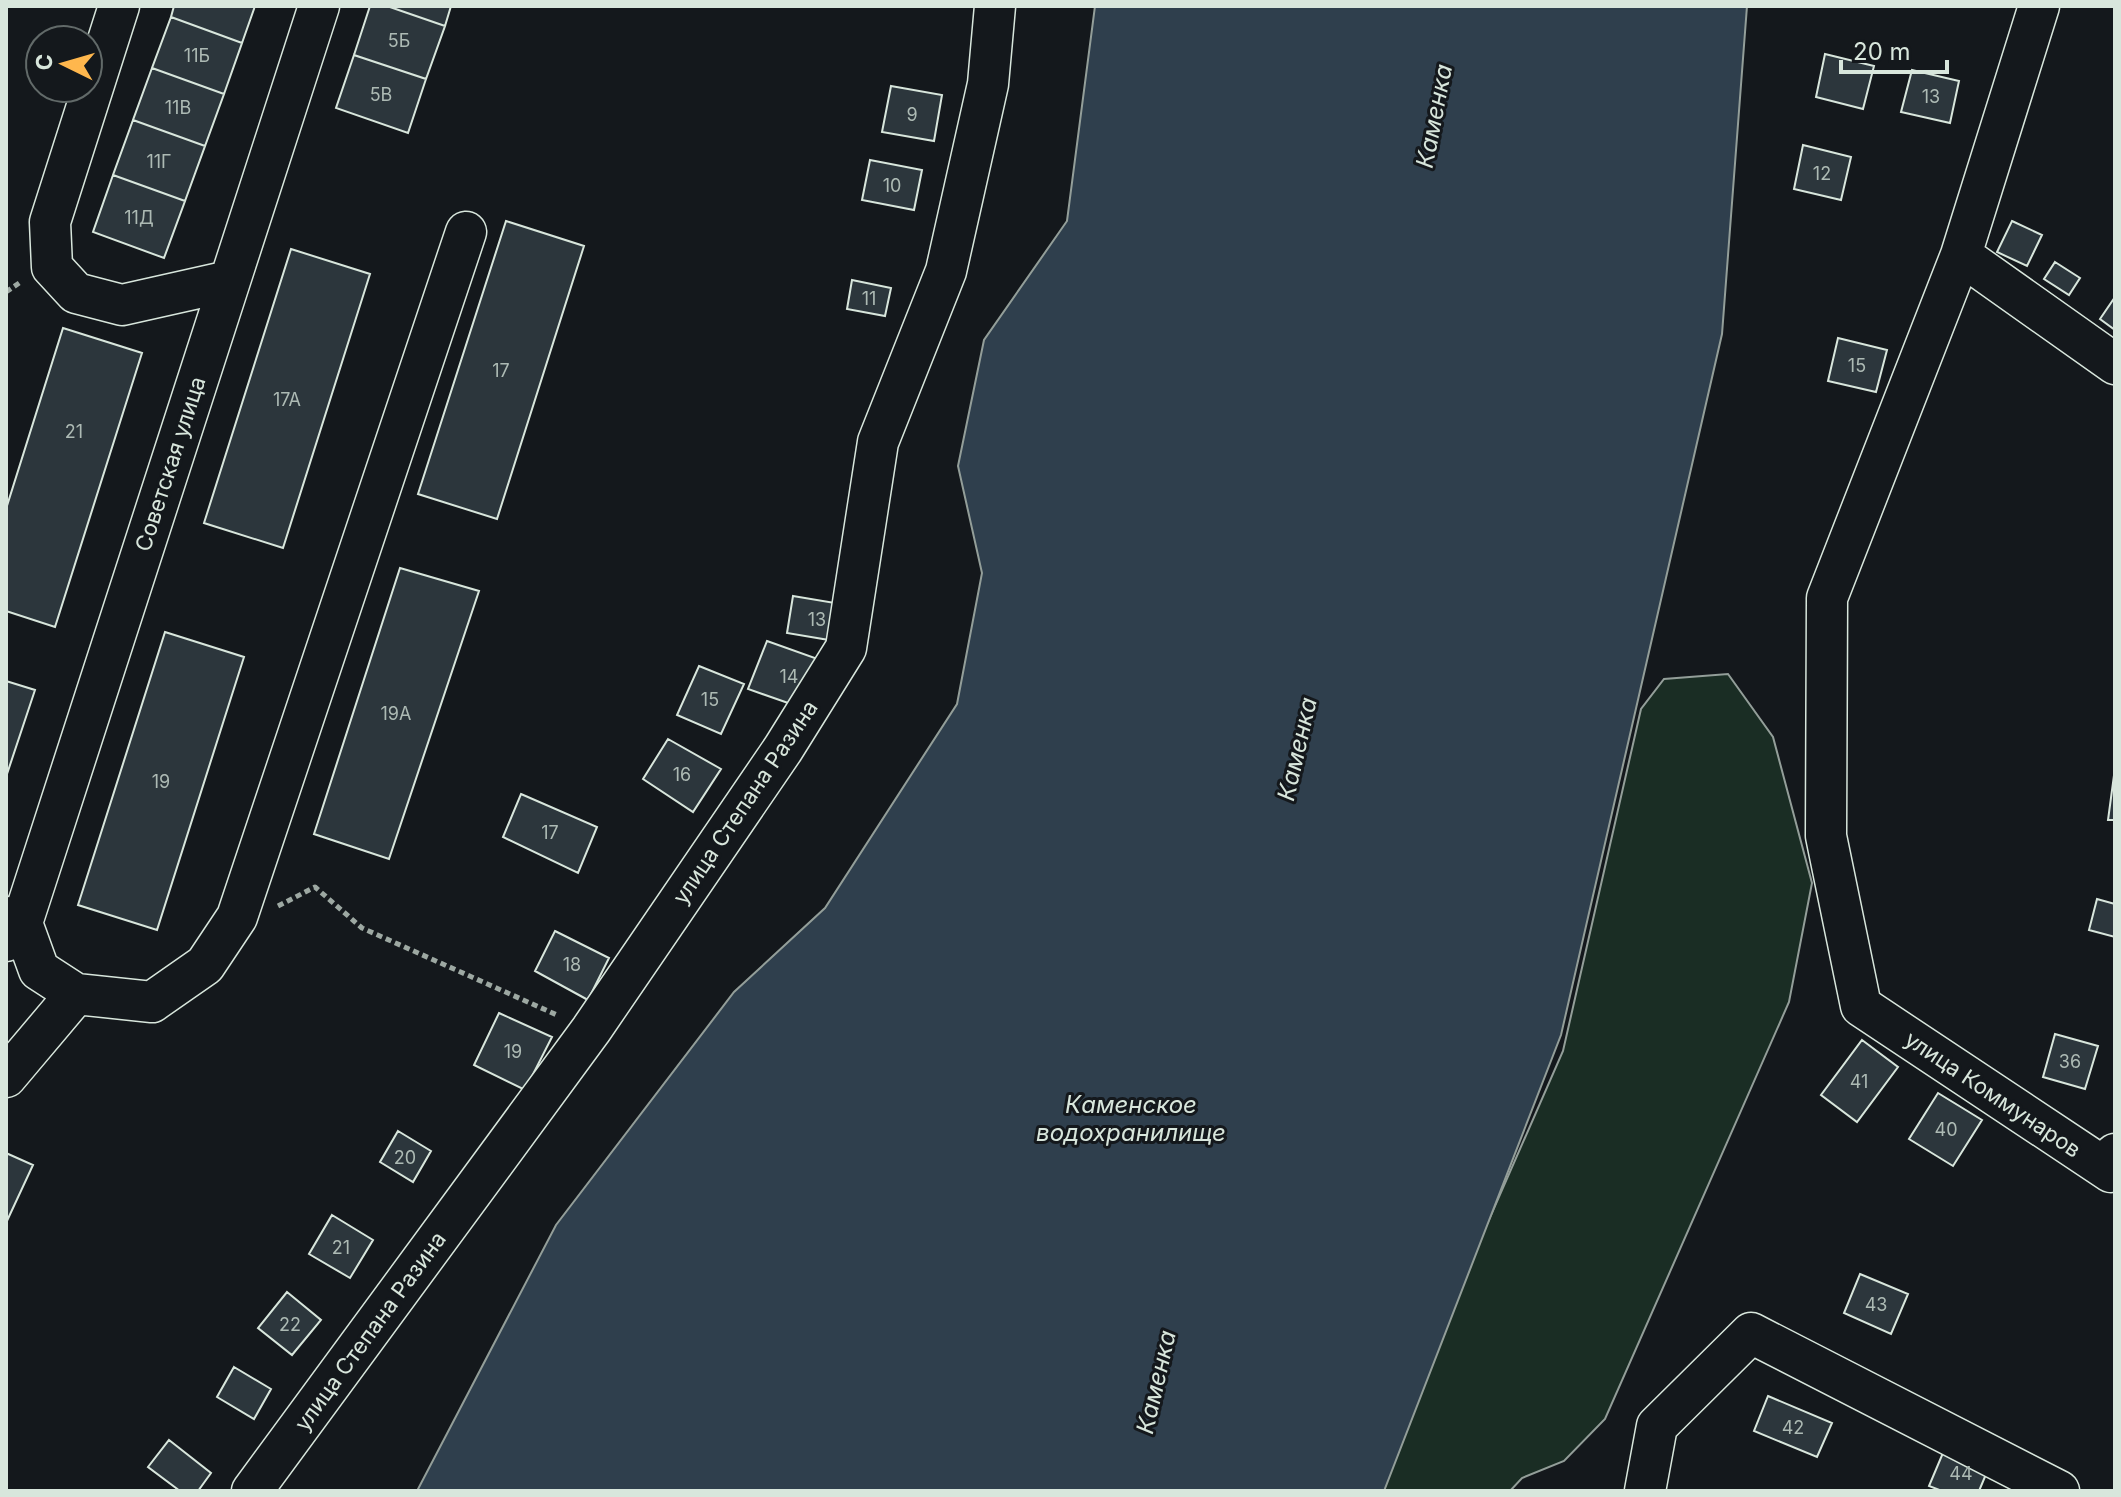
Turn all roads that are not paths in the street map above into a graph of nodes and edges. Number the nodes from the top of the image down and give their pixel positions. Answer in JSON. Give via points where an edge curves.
{"nodes":[{"id":1,"x":119,"y":6,"type":"edge"},
{"id":2,"x":319,"y":6,"type":"edge"},
{"id":3,"x":995,"y":6,"type":"edge"},
{"id":4,"x":2039,"y":6,"type":"edge"},
{"id":5,"x":466,"y":232,"type":"dead end"},
{"id":6,"x":1961,"y":255,"type":"junction"},
{"id":7,"x":229,"y":281,"type":"junction"},
{"id":8,"x":2115,"y":364,"type":"edge"},
{"id":9,"x":11,"y":927,"type":"edge"},
{"id":10,"x":76,"y":994,"type":"junction"},
{"id":11,"x":6,"y":1077,"type":"edge"},
{"id":12,"x":2114,"y":1166,"type":"edge"},
{"id":13,"x":252,"y":1491,"type":"edge"},
{"id":14,"x":1645,"y":1491,"type":"edge"},
{"id":15,"x":2059,"y":1491,"type":"edge"}],
"edges":[{"from":1,"to":7,"type":"street","via":[[50,222],[52,267],[76,293],[122,305]]},
{"from":2,"to":7,"type":"street","name":"Советская улица"},
{"from":3,"to":13,"type":"street","name":"улица Степана Разина","via":[[988,84],[946,271],[878,442],[846,648],[591,1030]]},
{"from":4,"to":6,"type":"street"},
{"from":5,"to":10,"type":"street","via":[[237,917],[205,965],[152,1002]]},
{"from":6,"to":8,"type":"street"},
{"from":6,"to":12,"type":"street","name":"улица Коммунаров","via":[[1827,598],[1826,836],[1861,1006]]},
{"from":7,"to":9,"type":"street","name":"Советская улица"},
{"from":9,"to":10,"type":"street","via":[[39,970]]},
{"from":10,"to":11,"type":"street"},
{"from":14,"to":15,"type":"street","via":[[1657,1426],[1751,1333]]}]}
